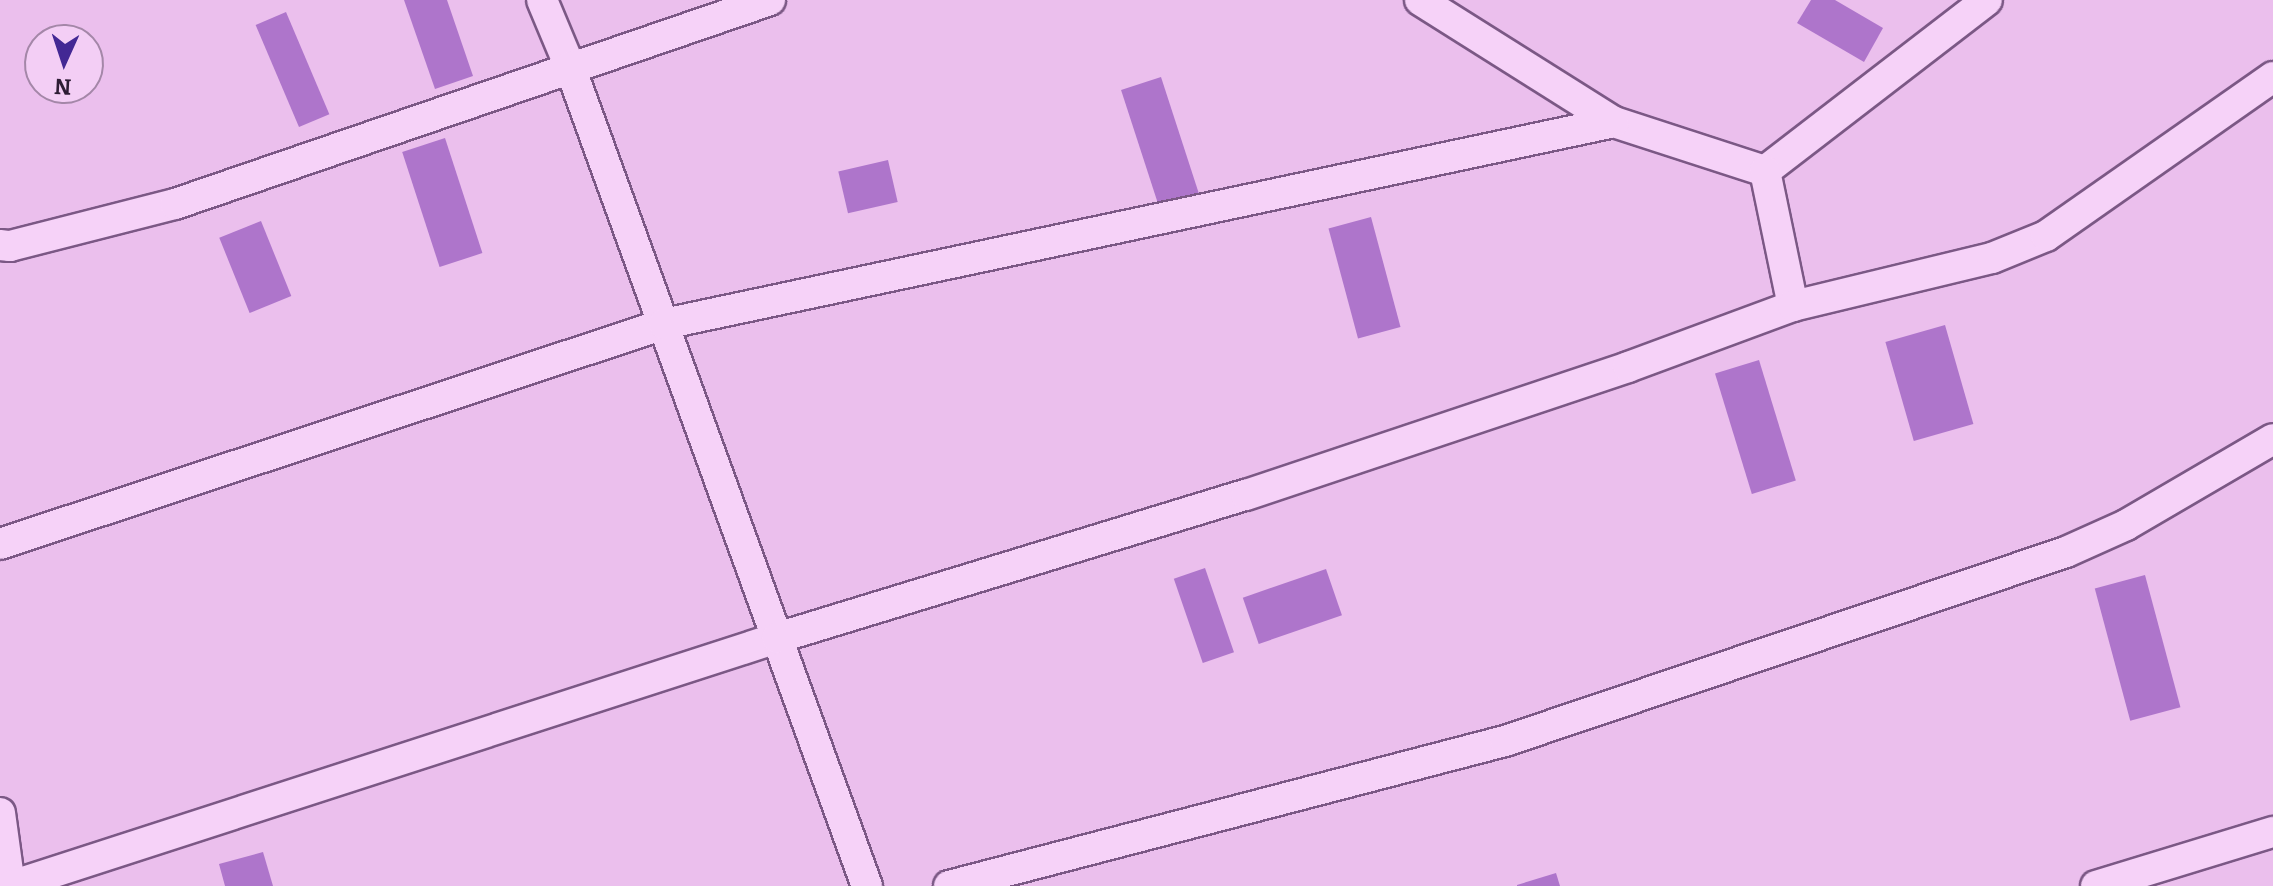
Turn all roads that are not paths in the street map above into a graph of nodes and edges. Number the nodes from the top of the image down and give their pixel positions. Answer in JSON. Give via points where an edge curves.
{"nodes":[{"id":1,"x":542,"y":0,"type":"edge"},
{"id":2,"x":770,"y":0,"type":"edge"},
{"id":3,"x":1420,"y":0,"type":"edge"},
{"id":4,"x":1987,"y":0,"type":"edge"},
{"id":5,"x":570,"y":67,"type":"junction"},
{"id":6,"x":2273,"y":77,"type":"edge"},
{"id":7,"x":1614,"y":122,"type":"junction"},
{"id":8,"x":1765,"y":171,"type":"junction"},
{"id":9,"x":0,"y":245,"type":"edge"},
{"id":10,"x":1793,"y":306,"type":"junction"},
{"id":11,"x":664,"y":324,"type":"junction"},
{"id":12,"x":2273,"y":439,"type":"edge"},
{"id":13,"x":0,"y":544,"type":"edge"},
{"id":14,"x":777,"y":638,"type":"junction"},
{"id":15,"x":0,"y":813,"type":"edge"},
{"id":16,"x":2273,"y":832,"type":"edge"},
{"id":17,"x":10,"y":886,"type":"edge"},
{"id":18,"x":867,"y":886,"type":"edge"},
{"id":19,"x":949,"y":886,"type":"edge"},
{"id":20,"x":2096,"y":886,"type":"edge"}],
"edges":[{"from":1,"to":5,"type":"street"},
{"from":2,"to":5,"type":"street"},
{"from":3,"to":7,"type":"street"},
{"from":4,"to":8,"type":"street"},
{"from":5,"to":9,"type":"street","via":[[175,204]]},
{"from":5,"to":11,"type":"street"},
{"from":6,"to":10,"type":"street","via":[[2046,236],[1992,258]]},
{"from":7,"to":8,"type":"street"},
{"from":7,"to":11,"type":"street"},
{"from":8,"to":10,"type":"street"},
{"from":10,"to":14,"type":"street","via":[[1261,491]]},
{"from":11,"to":13,"type":"street"},
{"from":11,"to":14,"type":"street"},
{"from":12,"to":19,"type":"street","via":[[2126,525],[2014,570],[1505,741]]},
{"from":14,"to":17,"type":"street"},
{"from":14,"to":18,"type":"street"},
{"from":15,"to":17,"type":"street"},
{"from":16,"to":20,"type":"street"}]}
